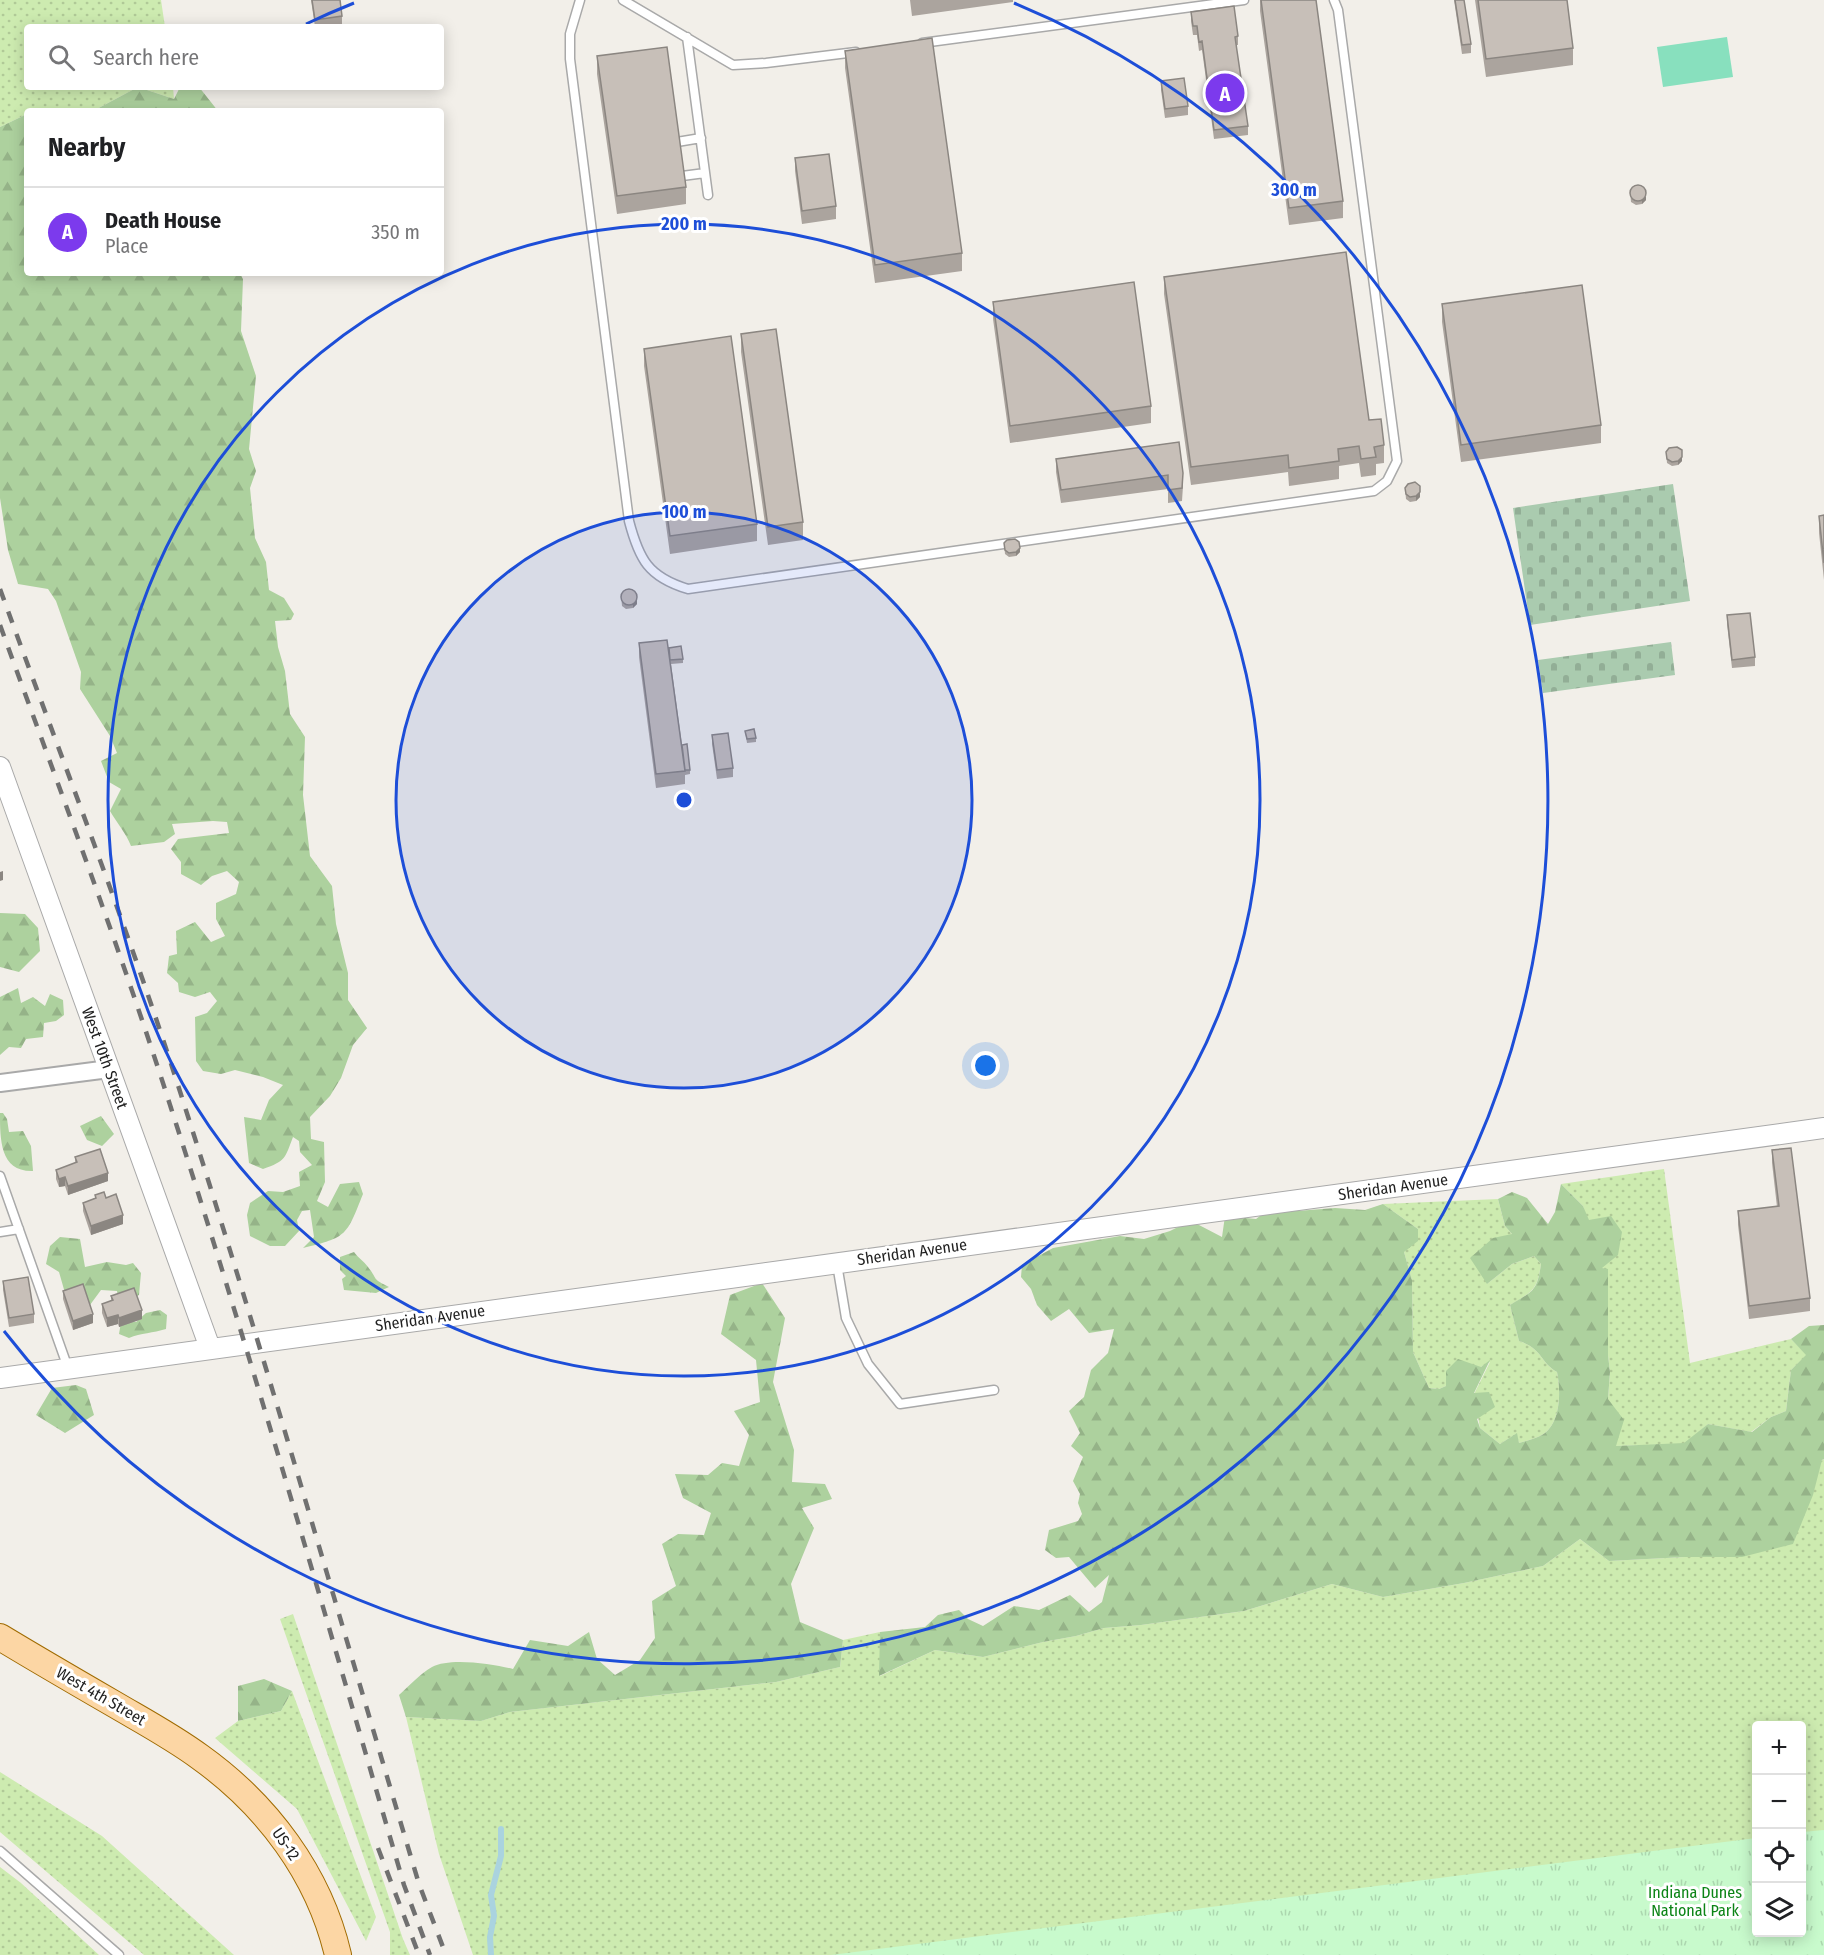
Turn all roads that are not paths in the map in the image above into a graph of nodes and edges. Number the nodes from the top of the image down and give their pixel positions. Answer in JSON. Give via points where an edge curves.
{"nodes":[{"id":1,"x":580,"y":0,"type":"edge"},
{"id":2,"x":623,"y":0,"type":"edge"},
{"id":3,"x":1244,"y":0,"type":"edge"},
{"id":4,"x":1334,"y":0,"type":"edge"},
{"id":5,"x":687,"y":38,"type":"junction"},
{"id":6,"x":918,"y":43,"type":"edge"},
{"id":7,"x":871,"y":50,"type":"edge"},
{"id":8,"x":700,"y":138,"type":"junction"},
{"id":9,"x":678,"y":142,"type":"edge"},
{"id":10,"x":705,"y":173,"type":"junction"},
{"id":11,"x":682,"y":176,"type":"edge"},
{"id":12,"x":708,"y":195,"type":"dead end"},
{"id":13,"x":0,"y":767,"type":"edge"},
{"id":14,"x":4,"y":792,"type":"edge"},
{"id":15,"x":109,"y":1069,"type":"junction"},
{"id":16,"x":0,"y":1083,"type":"edge"},
{"id":17,"x":1824,"y":1128,"type":"edge"},
{"id":18,"x":0,"y":1176,"type":"edge"},
{"id":19,"x":19,"y":1229,"type":"junction"},
{"id":20,"x":0,"y":1232,"type":"edge"},
{"id":21,"x":837,"y":1263,"type":"junction"},
{"id":22,"x":210,"y":1348,"type":"junction"},
{"id":23,"x":68,"y":1368,"type":"junction"},
{"id":24,"x":0,"y":1378,"type":"edge"},
{"id":25,"x":994,"y":1390,"type":"dead end"},
{"id":26,"x":0,"y":1637,"type":"edge"},
{"id":27,"x":200,"y":1757,"type":"joint"},
{"id":28,"x":0,"y":1851,"type":"edge"},
{"id":29,"x":119,"y":1955,"type":"edge"},
{"id":30,"x":338,"y":1955,"type":"edge"}],
"edges":[{"from":1,"to":4,"type":"lane","via":[[570,34],[570,59],[629,521],[636,547],[650,569],[669,583],[688,589],[1374,491],[1387,481],[1397,461]]},
{"from":2,"to":5,"type":"lane"},
{"from":3,"to":6,"type":"lane"},
{"from":5,"to":7,"type":"lane","via":[[733,65]]},
{"from":5,"to":8,"type":"lane"},
{"from":8,"to":9,"type":"lane"},
{"from":8,"to":10,"type":"lane"},
{"from":10,"to":11,"type":"lane"},
{"from":10,"to":12,"type":"lane"},
{"from":13,"to":14,"type":"street","name":"West 10th Street"},
{"from":14,"to":15,"type":"street","name":"West 10th Street"},
{"from":15,"to":16,"type":"street"},
{"from":15,"to":22,"type":"street","name":"West 10th Street"},
{"from":17,"to":21,"type":"street","name":"Sheridan Avenue"},
{"from":18,"to":19,"type":"lane"},
{"from":19,"to":20,"type":"lane"},
{"from":19,"to":23,"type":"lane"},
{"from":21,"to":22,"type":"street","name":"Sheridan Avenue"},
{"from":21,"to":25,"type":"lane","via":[[846,1318],[868,1364],[900,1404]]},
{"from":22,"to":23,"type":"street","name":"Sheridan Avenue"},
{"from":23,"to":24,"type":"street","name":"Sheridan Avenue"},
{"from":26,"to":27,"type":"main road","name":"West 4th Street"},
{"from":27,"to":30,"type":"main road","name":"US-12","via":[[255,1804],[293,1852],[321,1903]]},
{"from":28,"to":29,"type":"lane"}]}
